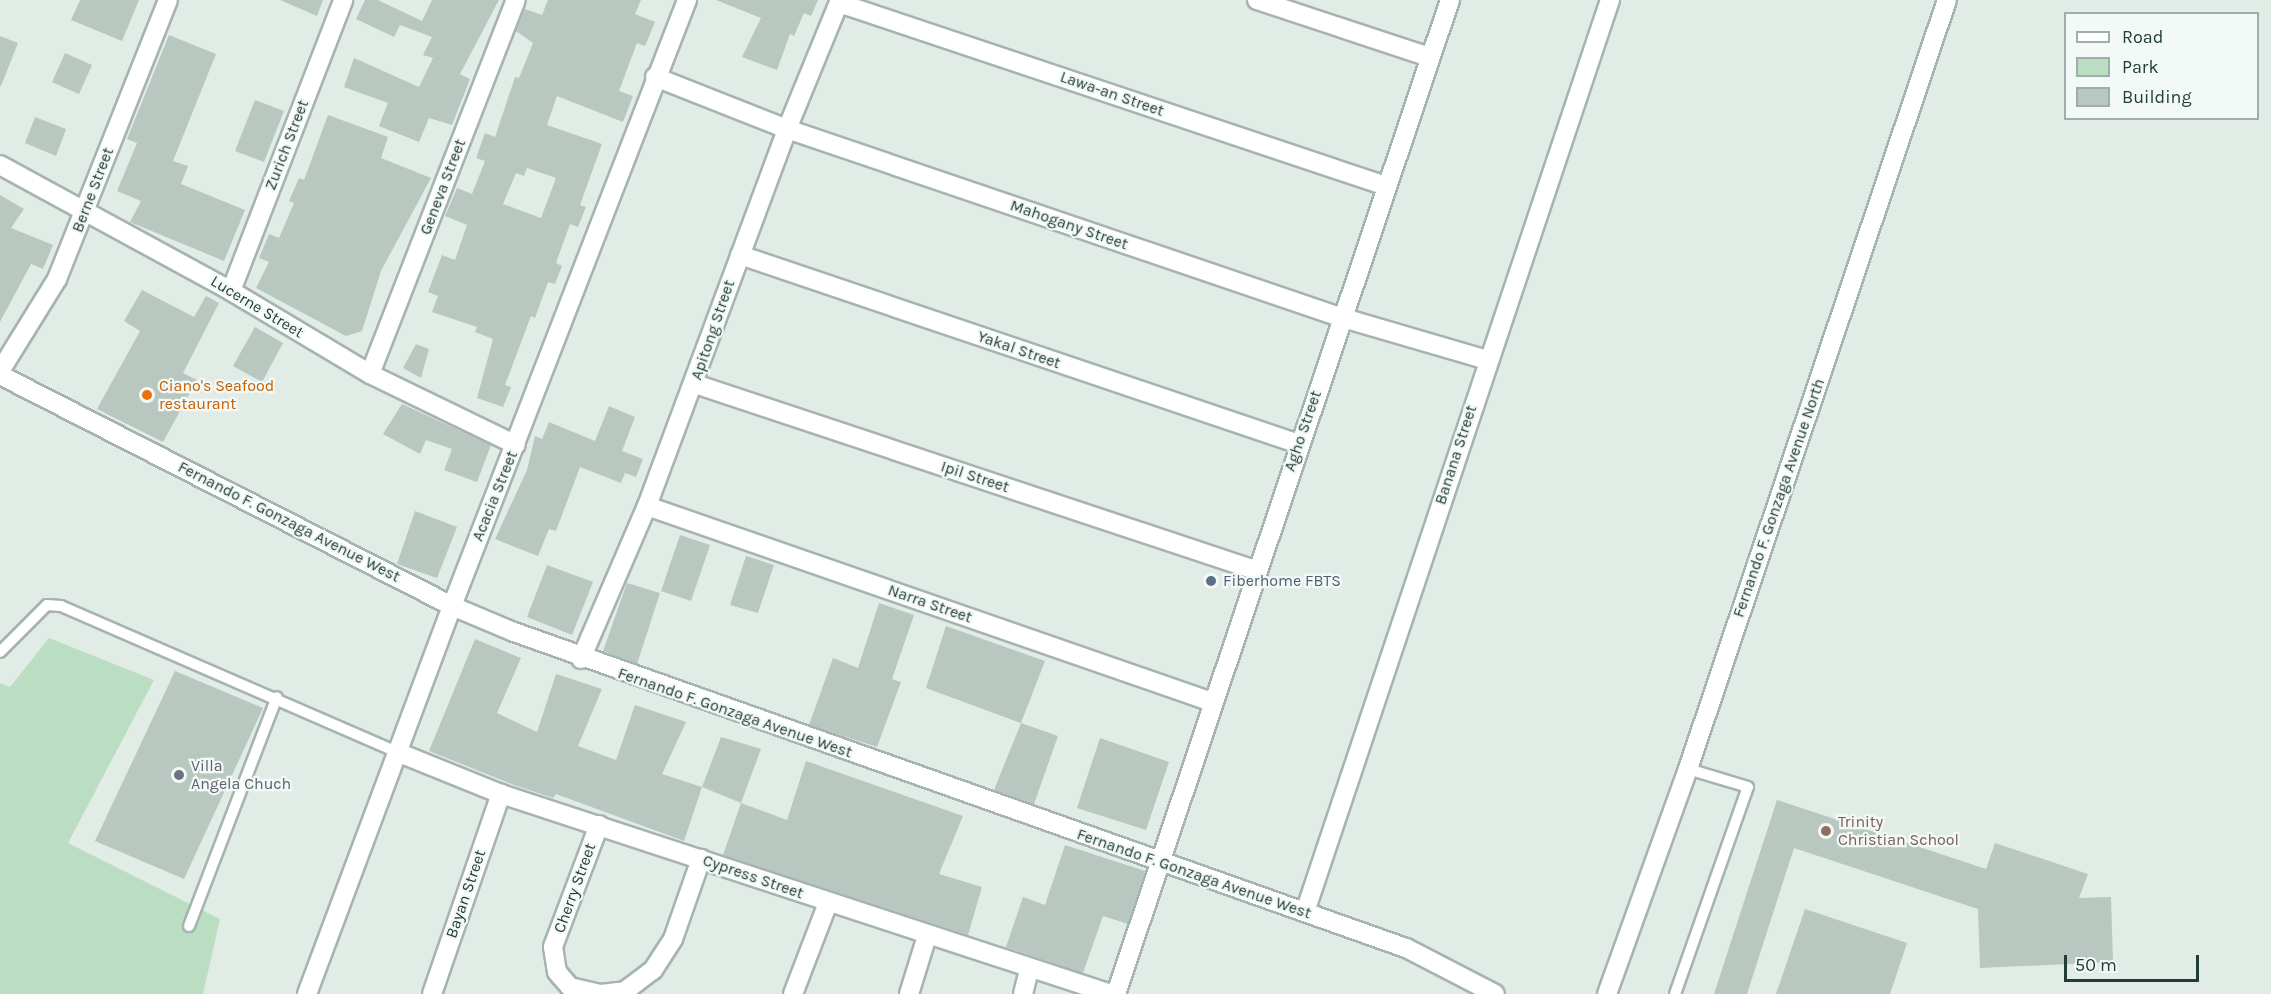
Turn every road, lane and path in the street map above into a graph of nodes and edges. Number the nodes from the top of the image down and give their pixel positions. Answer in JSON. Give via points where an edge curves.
{"nodes":[{"id":1,"x":168,"y":0,"type":"edge"},
{"id":2,"x":343,"y":0,"type":"edge"},
{"id":3,"x":516,"y":0,"type":"edge"},
{"id":4,"x":687,"y":0,"type":"edge"},
{"id":5,"x":1257,"y":0,"type":"edge"},
{"id":6,"x":1450,"y":0,"type":"edge"},
{"id":7,"x":1610,"y":0,"type":"edge"},
{"id":8,"x":1947,"y":0,"type":"edge"},
{"id":9,"x":840,"y":1,"type":"edge"},
{"id":10,"x":1429,"y":57,"type":"junction"},
{"id":11,"x":655,"y":77,"type":"junction"},
{"id":12,"x":787,"y":129,"type":"junction"},
{"id":13,"x":0,"y":165,"type":"edge"},
{"id":14,"x":1386,"y":186,"type":"junction"},
{"id":15,"x":86,"y":210,"type":"junction"},
{"id":16,"x":740,"y":255,"type":"junction"},
{"id":17,"x":231,"y":291,"type":"junction"},
{"id":18,"x":1342,"y":318,"type":"junction"},
{"id":19,"x":1487,"y":360,"type":"junction"},
{"id":20,"x":0,"y":373,"type":"edge"},
{"id":21,"x":370,"y":374,"type":"junction"},
{"id":22,"x":695,"y":384,"type":"junction"},
{"id":23,"x":1299,"y":444,"type":"junction"},
{"id":24,"x":516,"y":445,"type":"junction"},
{"id":25,"x":647,"y":506,"type":"junction"},
{"id":26,"x":1255,"y":570,"type":"junction"},
{"id":27,"x":452,"y":606,"type":"junction"},
{"id":28,"x":0,"y":652,"type":"edge"},
{"id":29,"x":581,"y":659,"type":"junction"},
{"id":30,"x":277,"y":697,"type":"junction"},
{"id":31,"x":1212,"y":702,"type":"junction"},
{"id":32,"x":397,"y":752,"type":"junction"},
{"id":33,"x":1688,"y":769,"type":"junction"},
{"id":34,"x":501,"y":794,"type":"junction"},
{"id":35,"x":599,"y":825,"type":"junction"},
{"id":36,"x":701,"y":860,"type":"junction"},
{"id":37,"x":1161,"y":863,"type":"junction"},
{"id":38,"x":828,"y":903,"type":"junction"},
{"id":39,"x":1305,"y":912,"type":"junction"},
{"id":40,"x":189,"y":926,"type":"dead end"},
{"id":41,"x":927,"y":936,"type":"junction"},
{"id":42,"x":1029,"y":970,"type":"junction"},
{"id":43,"x":307,"y":994,"type":"edge"},
{"id":44,"x":432,"y":994,"type":"edge"},
{"id":45,"x":601,"y":994,"type":"edge"},
{"id":46,"x":793,"y":994,"type":"edge"},
{"id":47,"x":909,"y":994,"type":"edge"},
{"id":48,"x":1023,"y":994,"type":"edge"},
{"id":49,"x":1111,"y":994,"type":"edge"},
{"id":50,"x":1116,"y":994,"type":"edge"},
{"id":51,"x":1495,"y":994,"type":"edge"},
{"id":52,"x":1607,"y":994,"type":"edge"},
{"id":53,"x":1675,"y":994,"type":"edge"}],
"edges":[{"from":1,"to":15,"type":"street","name":"Berne Street"},
{"from":2,"to":17,"type":"street","name":"Zurich Street"},
{"from":3,"to":21,"type":"street","name":"Geneva Street"},
{"from":4,"to":11,"type":"street","name":"Acacia Street"},
{"from":5,"to":10,"type":"street"},
{"from":6,"to":10,"type":"street","name":"Agho Street"},
{"from":7,"to":19,"type":"street","name":"Banana Street"},
{"from":8,"to":33,"type":"street","name":"Fernando F. Gonzaga Avenue North"},
{"from":9,"to":12,"type":"street","name":"Apitong Street"},
{"from":9,"to":14,"type":"street","name":"Lawa-an Street"},
{"from":10,"to":14,"type":"street","name":"Agho Street"},
{"from":11,"to":12,"type":"street","name":"Mahogany Street"},
{"from":11,"to":24,"type":"street","name":"Acacia Street"},
{"from":12,"to":16,"type":"street","name":"Apitong Street"},
{"from":12,"to":18,"type":"street","name":"Mahogany Street"},
{"from":13,"to":15,"type":"street","name":"Lucerne Street"},
{"from":14,"to":18,"type":"street","name":"Agho Street"},
{"from":15,"to":17,"type":"street","name":"Lucerne Street"},
{"from":15,"to":20,"type":"street","name":"Berne Street","via":[[57,279]]},
{"from":16,"to":22,"type":"street","name":"Apitong Street"},
{"from":16,"to":23,"type":"street","name":"Yakal Street"},
{"from":17,"to":21,"type":"street","name":"Lucerne Street"},
{"from":18,"to":19,"type":"street","name":"Mahogany Street"},
{"from":18,"to":23,"type":"street","name":"Agho Street"},
{"from":19,"to":39,"type":"street","name":"Banana Street"},
{"from":20,"to":27,"type":"street","name":"Fernando F. Gonzaga Avenue West"},
{"from":21,"to":24,"type":"street","name":"Lucerne Street"},
{"from":22,"to":25,"type":"street","name":"Apitong Street"},
{"from":22,"to":26,"type":"street","name":"Ipil Street"},
{"from":23,"to":26,"type":"street","name":"Agho Street"},
{"from":24,"to":27,"type":"street","name":"Acacia Street"},
{"from":25,"to":29,"type":"street","name":"Apitong Street"},
{"from":25,"to":31,"type":"street","name":"Narra Street"},
{"from":26,"to":31,"type":"street","name":"Agho Street"},
{"from":27,"to":29,"type":"street","name":"Fernando F. Gonzaga Avenue West"},
{"from":27,"to":32,"type":"street","name":"Acacia Street"},
{"from":28,"to":30,"type":"lane","via":[[47,605],[61,606]]},
{"from":29,"to":37,"type":"street","name":"Fernando F. Gonzaga Avenue West"},
{"from":30,"to":32,"type":"lane"},
{"from":30,"to":40,"type":"lane"},
{"from":31,"to":37,"type":"street","name":"Agho Street"},
{"from":32,"to":34,"type":"street","name":"Cypress Street"},
{"from":32,"to":43,"type":"street","name":"Acacia Street"},
{"from":33,"to":52,"type":"street","name":"Fernando F. Gonzaga Avenue North"},
{"from":33,"to":53,"type":"lane","via":[[1748,787]]},
{"from":34,"to":35,"type":"street","name":"Cypress Street"},
{"from":34,"to":44,"type":"street","name":"Bayan Street"},
{"from":35,"to":36,"type":"street","name":"Cypress Street"},
{"from":35,"to":45,"type":"street","name":"Cherry Street","via":[[553,947],[557,972],[570,987]]},
{"from":36,"to":38,"type":"street","name":"Cypress Street"},
{"from":36,"to":45,"type":"street","name":"Cherry Street","via":[[677,930],[653,970],[625,990]]},
{"from":37,"to":39,"type":"street","name":"Fernando F. Gonzaga Avenue West"},
{"from":37,"to":50,"type":"street","name":"Agho Street"},
{"from":38,"to":41,"type":"street","name":"Cypress Street"},
{"from":38,"to":46,"type":"street"},
{"from":39,"to":51,"type":"street","name":"Fernando F. Gonzaga Avenue West","via":[[1406,948]]},
{"from":41,"to":42,"type":"street","name":"Cypress Street"},
{"from":41,"to":47,"type":"street"},
{"from":42,"to":48,"type":"street"},
{"from":42,"to":49,"type":"street","name":"Cypress Street"}]}
